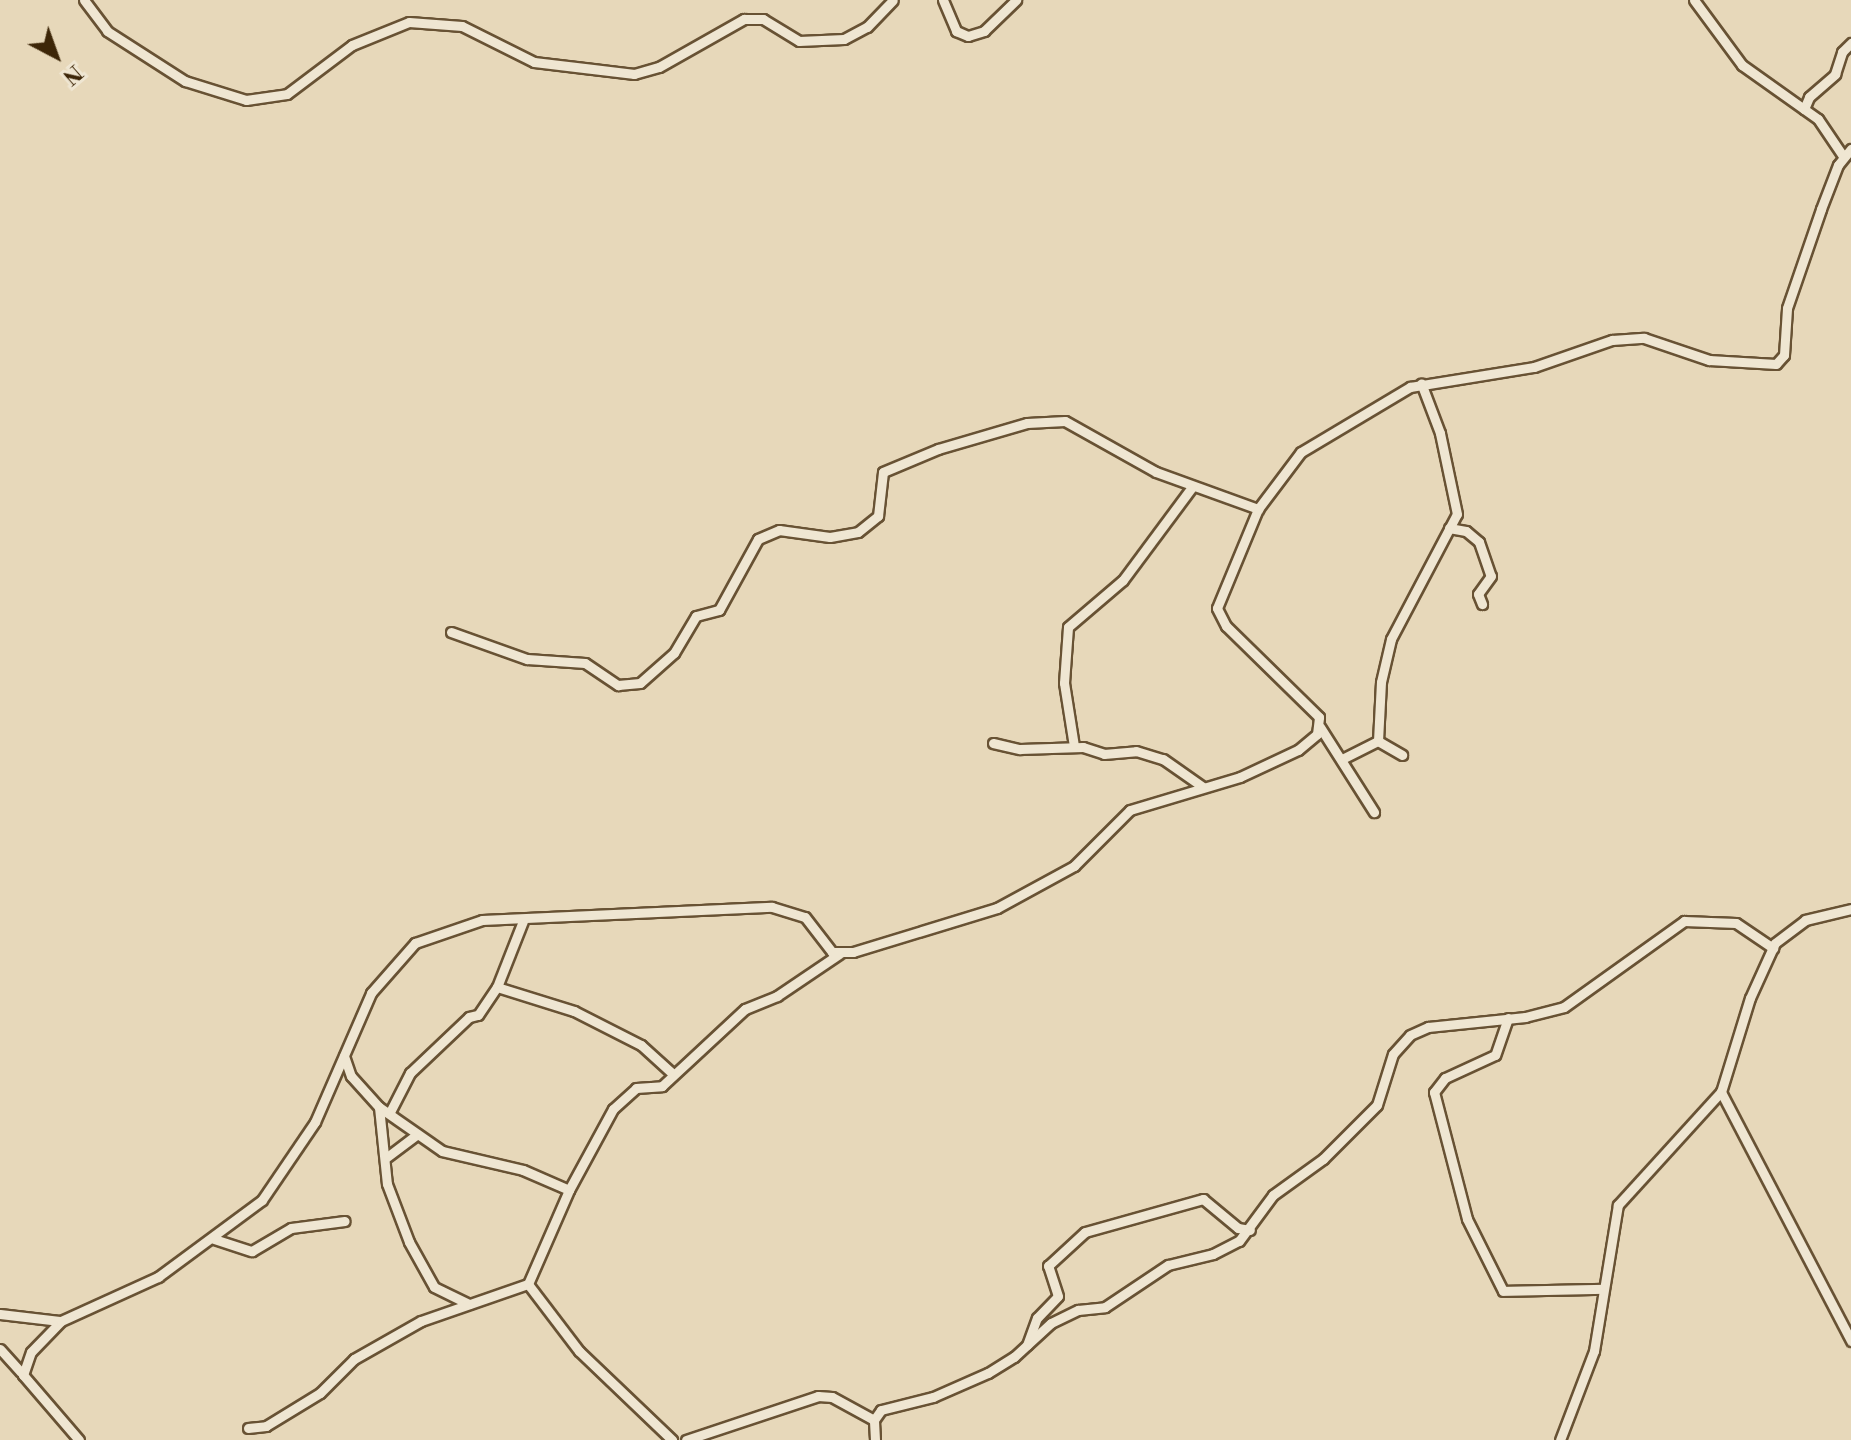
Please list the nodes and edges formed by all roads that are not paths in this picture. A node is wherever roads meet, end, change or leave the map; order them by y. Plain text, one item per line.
1 (84, 0) edge
2 (893, 0) edge
3 (943, 0) edge
4 (1016, 0) edge
5 (1694, 0) edge
6 (1851, 43) edge
7 (1804, 109) junction
8 (1847, 153) edge
9 (1421, 383) junction
10 (1192, 487) junction
11 (1258, 509) junction
12 (1449, 528) junction
13 (1482, 604) dead end
14 (451, 632) dead end
15 (1320, 727) junction
16 (1378, 741) junction
17 (993, 743) dead end
18 (1074, 746) junction
19 (1402, 755) dead end
20 (1342, 759) junction
21 (1203, 787) junction
22 (1374, 812) dead end
23 (1851, 909) edge
24 (523, 921) junction
25 (1773, 948) junction
26 (839, 954) junction
27 (497, 987) junction
28 (1508, 1018) junction
29 (344, 1056) junction
30 (673, 1074) junction
31 (1721, 1092) junction
32 (379, 1107) junction
33 (390, 1112) junction
34 (417, 1134) junction
35 (387, 1157) junction
36 (569, 1190) junction
37 (345, 1221) dead end
38 (1250, 1230) junction
39 (214, 1239) junction
40 (528, 1284) junction
41 (1601, 1289) junction
42 (469, 1304) junction
43 (0, 1314) edge
44 (61, 1321) junction
45 (1851, 1341) edge
46 (1027, 1345) junction
47 (0, 1349) edge
48 (21, 1372) junction
49 (874, 1420) junction
50 (248, 1428) dead end
51 (693, 1439) edge
52 (79, 1440) edge
53 (672, 1440) edge
54 (875, 1440) edge
55 (1560, 1440) edge

1 - 2 street
3 - 4 street
5 - 7 street
6 - 7 street
7 - 8 street
8 - 9 street
9 - 11 street
9 - 12 street
10 - 11 street
10 - 14 street
10 - 18 street
11 - 15 street
12 - 13 street
12 - 16 street
15 - 20 street
15 - 21 street
16 - 19 street
16 - 20 street
17 - 18 street
18 - 21 street
20 - 22 street
21 - 26 street
23 - 25 street
24 - 26 street
24 - 27 street
24 - 29 street
25 - 28 street
25 - 31 street
26 - 30 street
27 - 30 street
27 - 33 street
28 - 38 street
28 - 41 street
29 - 32 street
29 - 39 street
30 - 36 street
31 - 41 street
31 - 45 street
32 - 33 street
32 - 35 street
33 - 34 street
34 - 35 street
34 - 36 street
35 - 42 street
36 - 40 street
37 - 39 street
38 - 46 street
38 - 46 street
39 - 44 street
40 - 42 street
40 - 53 street
41 - 55 street
42 - 50 street
43 - 44 street
44 - 48 street
46 - 49 street
47 - 48 street
48 - 52 street
49 - 51 street
49 - 54 street

